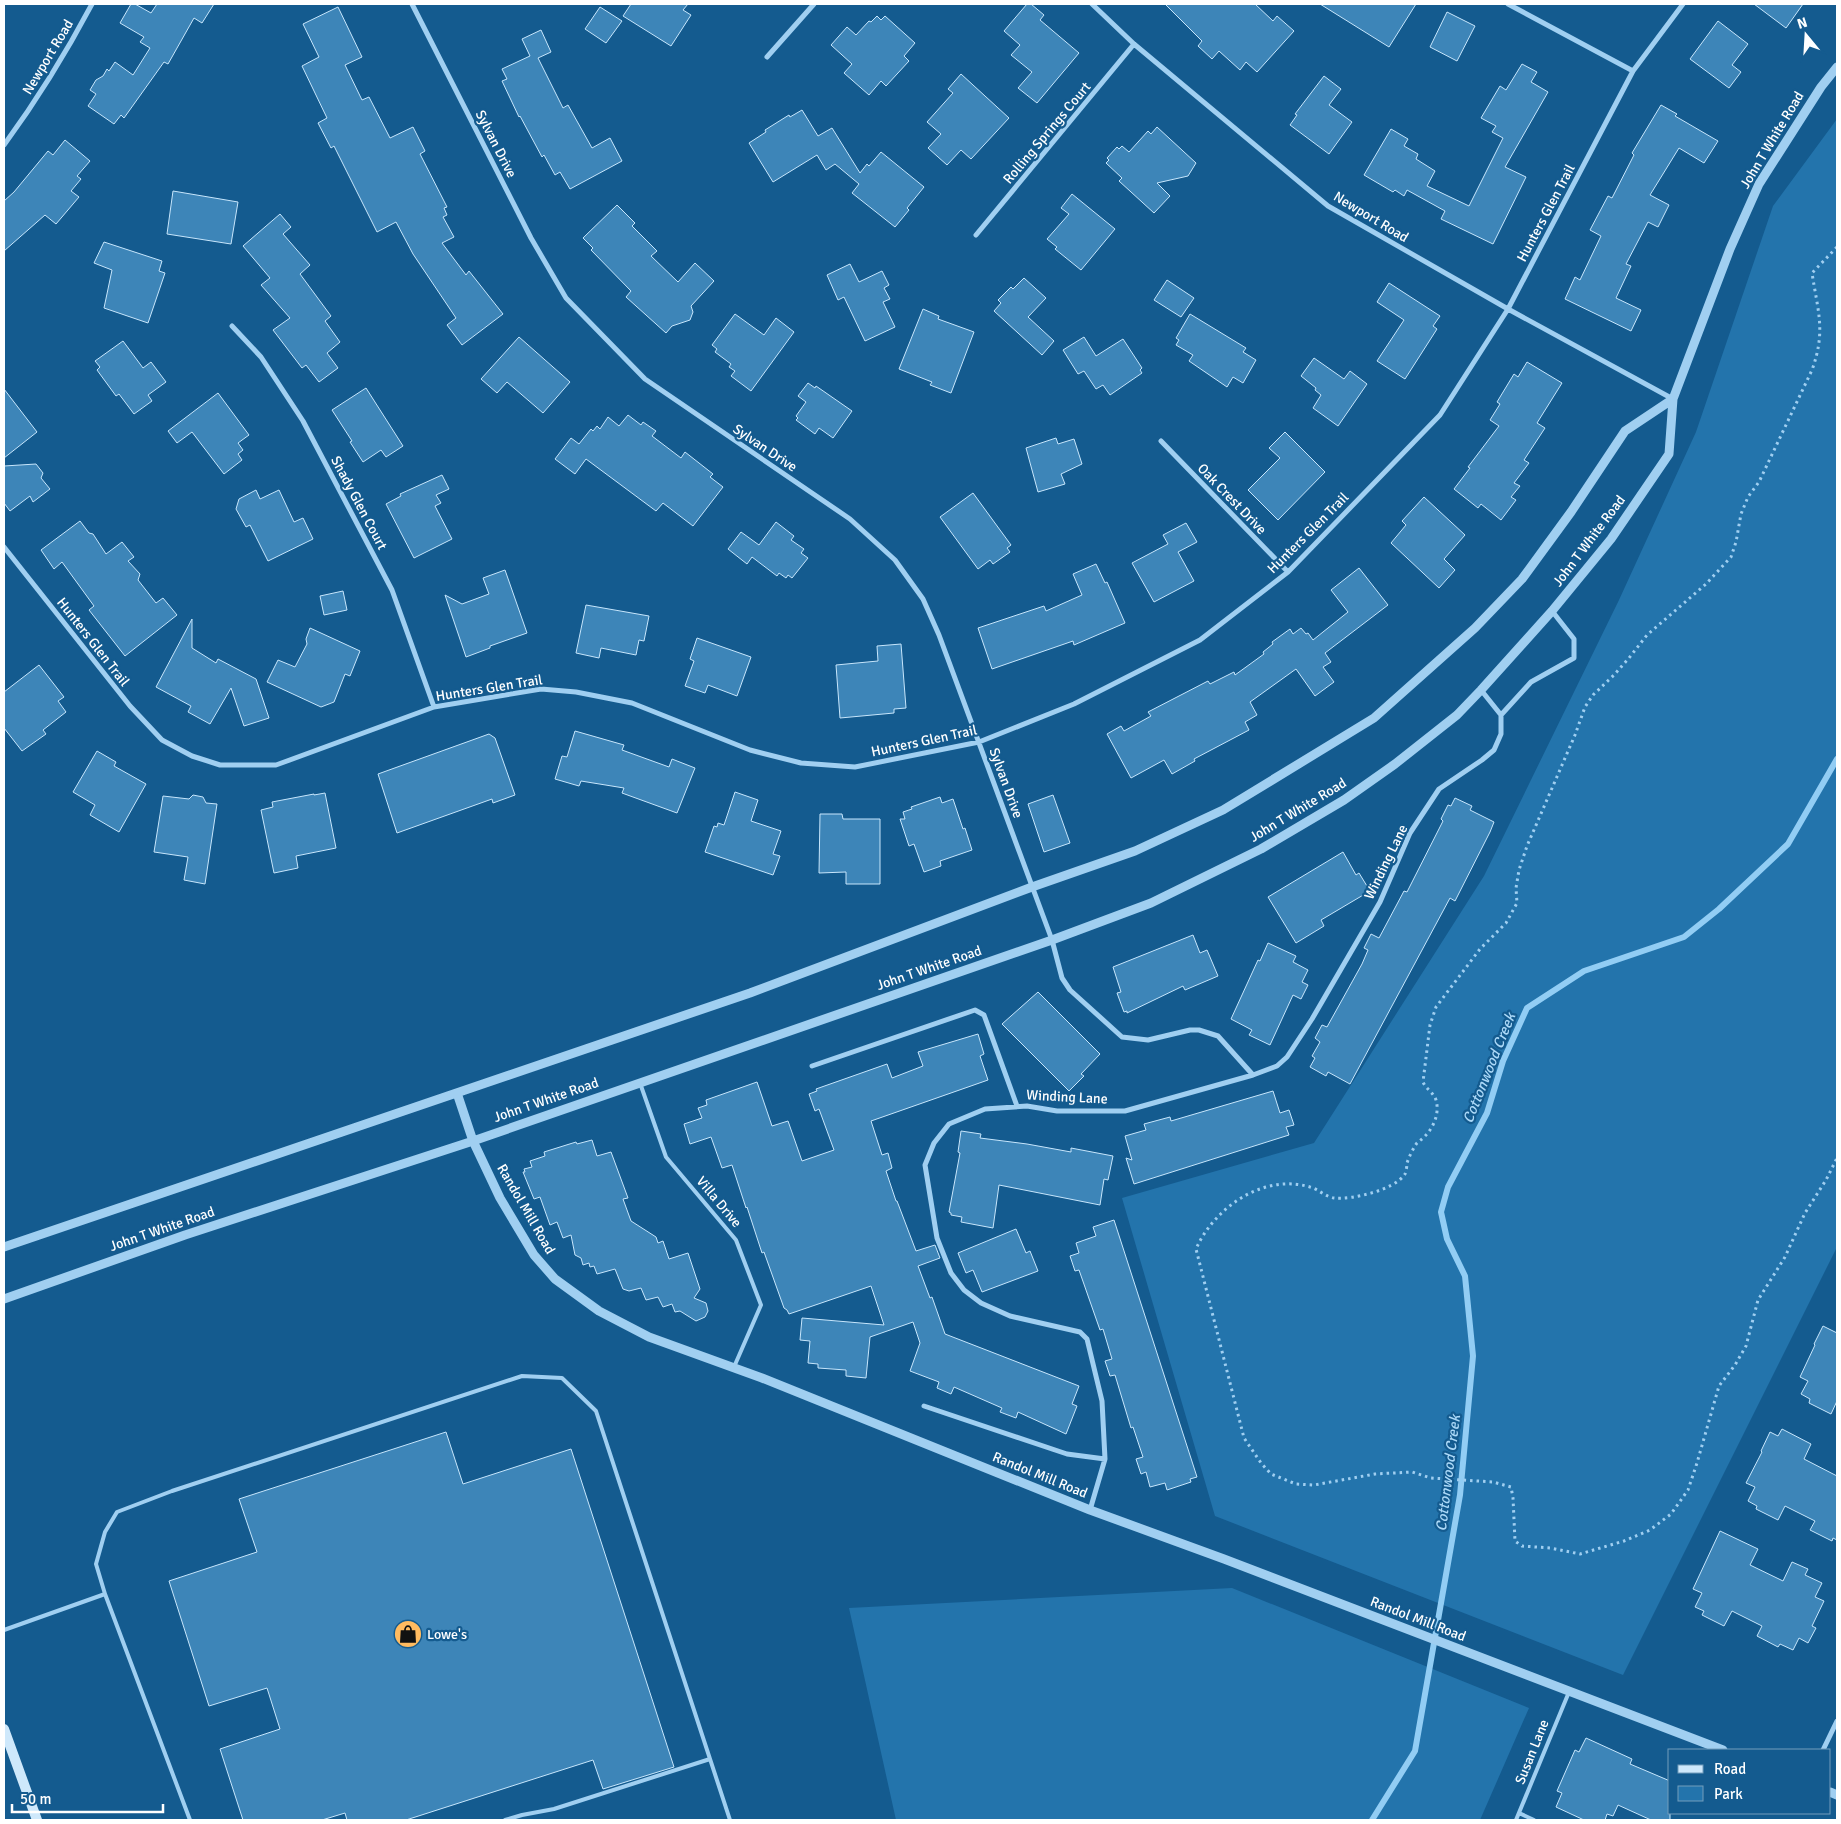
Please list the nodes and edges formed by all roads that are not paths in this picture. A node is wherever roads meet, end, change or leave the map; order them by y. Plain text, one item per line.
1 (92, 4) edge
2 (412, 4) edge
3 (814, 4) edge
4 (1092, 4) edge
5 (1508, 4) edge
6 (1683, 4) edge
7 (1134, 44) junction
8 (767, 57) dead end
9 (1837, 67) edge
10 (1633, 71) junction
11 (4, 145) edge
12 (976, 236) dead end
13 (1508, 309) junction
14 (232, 326) dead end
15 (1673, 399) junction
16 (1161, 441) dead end
17 (4, 547) edge
18 (1288, 572) junction
19 (1552, 611) junction
20 (1481, 690) junction
21 (434, 708) junction
22 (1501, 715) junction
23 (979, 742) junction
24 (1032, 887) junction
25 (1052, 940) junction
26 (812, 1066) dead end
27 (1253, 1075) junction
28 (640, 1082) junction
29 (456, 1093) junction
30 (1016, 1106) junction
31 (473, 1140) junction
32 (4, 1247) edge
33 (4, 1299) edge
34 (734, 1367) junction
35 (924, 1406) dead end
36 (1105, 1459) junction
37 (1090, 1510) junction
38 (105, 1594) junction
39 (4, 1630) edge
40 (1569, 1692) junction
41 (1837, 1721) edge
42 (4, 1729) edge
43 (1720, 1749) edge
44 (1823, 1749) edge
45 (710, 1759) junction
46 (1520, 1813) junction
47 (37, 1820) edge
48 (190, 1820) edge
49 (505, 1820) edge
50 (730, 1820) edge
51 (1516, 1820) edge
52 (1534, 1820) edge

1 - 11 street, Newport Road
2 - 23 street, Sylvan Drive
3 - 8 street
4 - 7 street, Newport Road
5 - 10 street
6 - 10 street, Hunters Glen Trail
7 - 12 street, Rolling Springs Court
7 - 13 street, Newport Road
9 - 15 street, John T White Road
10 - 13 street, Hunters Glen Trail
13 - 15 street, Newport Road
13 - 18 street, Hunters Glen Trail
14 - 21 street, Shady Glen Court
15 - 19 street, John T White Road
15 - 24 street
16 - 18 street, Oak Crest Drive
17 - 21 street, Hunters Glen Trail
18 - 23 street, Hunters Glen Trail
19 - 20 street, John T White Road
19 - 22 street
20 - 22 street
20 - 25 street, John T White Road
21 - 23 street, Hunters Glen Trail
22 - 27 street, Winding Lane
23 - 24 street, Sylvan Drive
24 - 25 street, Sylvan Drive
24 - 29 street
25 - 27 street, Sylvan Drive
25 - 28 street, John T White Road
26 - 30 street
27 - 30 street, Winding Lane
28 - 31 street, John T White Road
28 - 34 lane, Villa Drive
29 - 31 street, Randol Mill Road
29 - 32 street
30 - 36 street, Winding Lane
31 - 33 street, John T White Road
31 - 34 street, Randol Mill Road
34 - 37 street, Randol Mill Road
35 - 36 street
36 - 37 street, Winding Lane
37 - 40 street, Randol Mill Road
38 - 39 lane
38 - 45 lane
38 - 48 lane
40 - 43 street, Randol Mill Road
40 - 46 lane, Susan Lane
41 - 44 street
42 - 47 main road
45 - 49 lane
45 - 50 lane
46 - 51 lane, Susan Lane
46 - 52 lane

